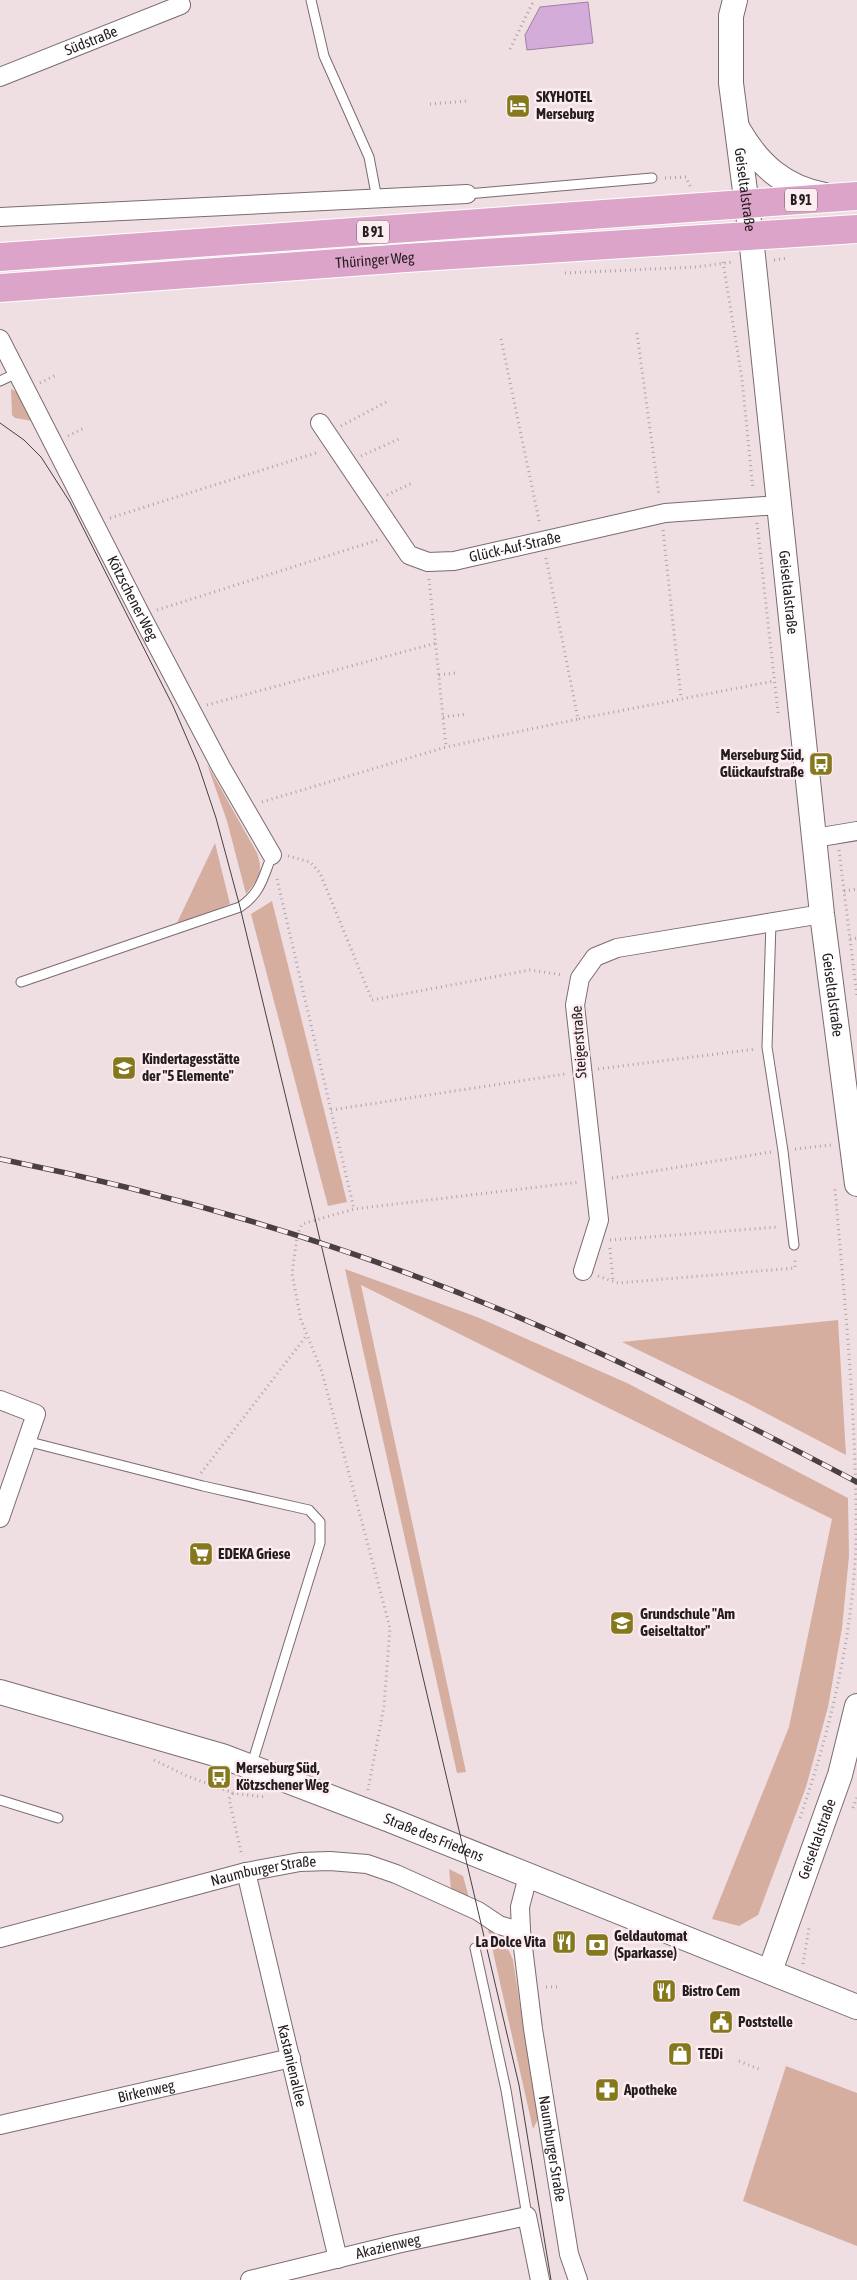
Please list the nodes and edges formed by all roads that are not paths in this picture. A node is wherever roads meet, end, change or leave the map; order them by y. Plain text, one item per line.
1 (311, 0) edge
2 (735, 0) edge
3 (181, 5) dead end
4 (0, 77) edge
5 (736, 124) junction
6 (652, 178) road end
7 (466, 194) joint
8 (847, 197) edge
9 (377, 199) junction
10 (746, 204) junction
11 (0, 217) edge
12 (857, 229) edge
13 (379, 232) junction
14 (751, 237) junction
15 (0, 257) edge
16 (0, 288) edge
17 (0, 339) edge
18 (17, 373) junction
19 (0, 381) edge
20 (328, 434) road end
21 (779, 505) junction
22 (857, 831) edge
23 (815, 838) junction
24 (272, 855) joint
25 (822, 914) junction
26 (771, 924) junction
27 (21, 982) dead end
28 (846, 1184) edge
29 (794, 1245) road end
30 (583, 1270) road end
31 (0, 1400) edge
32 (26, 1441) junction
33 (0, 1518) edge
34 (0, 1692) edge
35 (857, 1706) edge
36 (250, 1767) junction
37 (0, 1800) edge
38 (58, 1818) dead end
39 (246, 1872) junction
40 (528, 1876) junction
41 (521, 1928) junction
42 (0, 1938) edge
43 (475, 1948) dead end
44 (770, 1971) junction
45 (857, 2007) edge
46 (291, 2058) junction
47 (0, 2125) edge
48 (527, 2216) junction
49 (338, 2259) junction
50 (250, 2280) edge
51 (540, 2280) edge
52 (578, 2280) edge

1 - 9 lane
2 - 5 street, Geiseltalstraße
3 - 4 street, Südstraße
5 - 8 street
5 - 10 street, Geiseltalstraße
6 - 7 lane
7 - 9 street
8 - 10 main road, B 91
9 - 11 street
9 - 13 street
10 - 13 main road, Thüringer Weg / B 91
10 - 14 street, Geiseltalstraße
12 - 14 main road, B 91
13 - 15 main road, Thüringer Weg / B 91
14 - 16 main road, Thüringer Weg / B 91
14 - 21 street, Geiseltalstraße
17 - 18 street, Kötzschener Weg
18 - 19 lane
18 - 24 street, Kötzschener Weg
20 - 21 street, Glück-Auf-Straße
21 - 23 street, Geiseltalstraße
22 - 23 street
23 - 25 street, Geiseltalstraße
24 - 27 lane
25 - 26 street, Steigerstraße
25 - 28 street, Geiseltalstraße
26 - 29 lane
26 - 30 street, Steigerstraße
31 - 32 street
32 - 33 street
32 - 36 lane
34 - 36 street, Straße des Friedens
35 - 44 street, Geiseltalstraße
36 - 40 street, Straße des Friedens
37 - 38 lane
39 - 41 street, Naumburger Straße
39 - 42 street, Naumburger Straße
39 - 46 street, Kastanienallee
40 - 41 street, Naumburger Straße
40 - 44 street, Straße des Friedens
41 - 52 street, Naumburger Straße
43 - 48 lane
44 - 45 street, Straße des Friedens
46 - 47 street, Birkenweg
46 - 49 street, Kastanienallee
48 - 49 street, Akazienweg
48 - 51 street
49 - 50 street, Akazienweg

